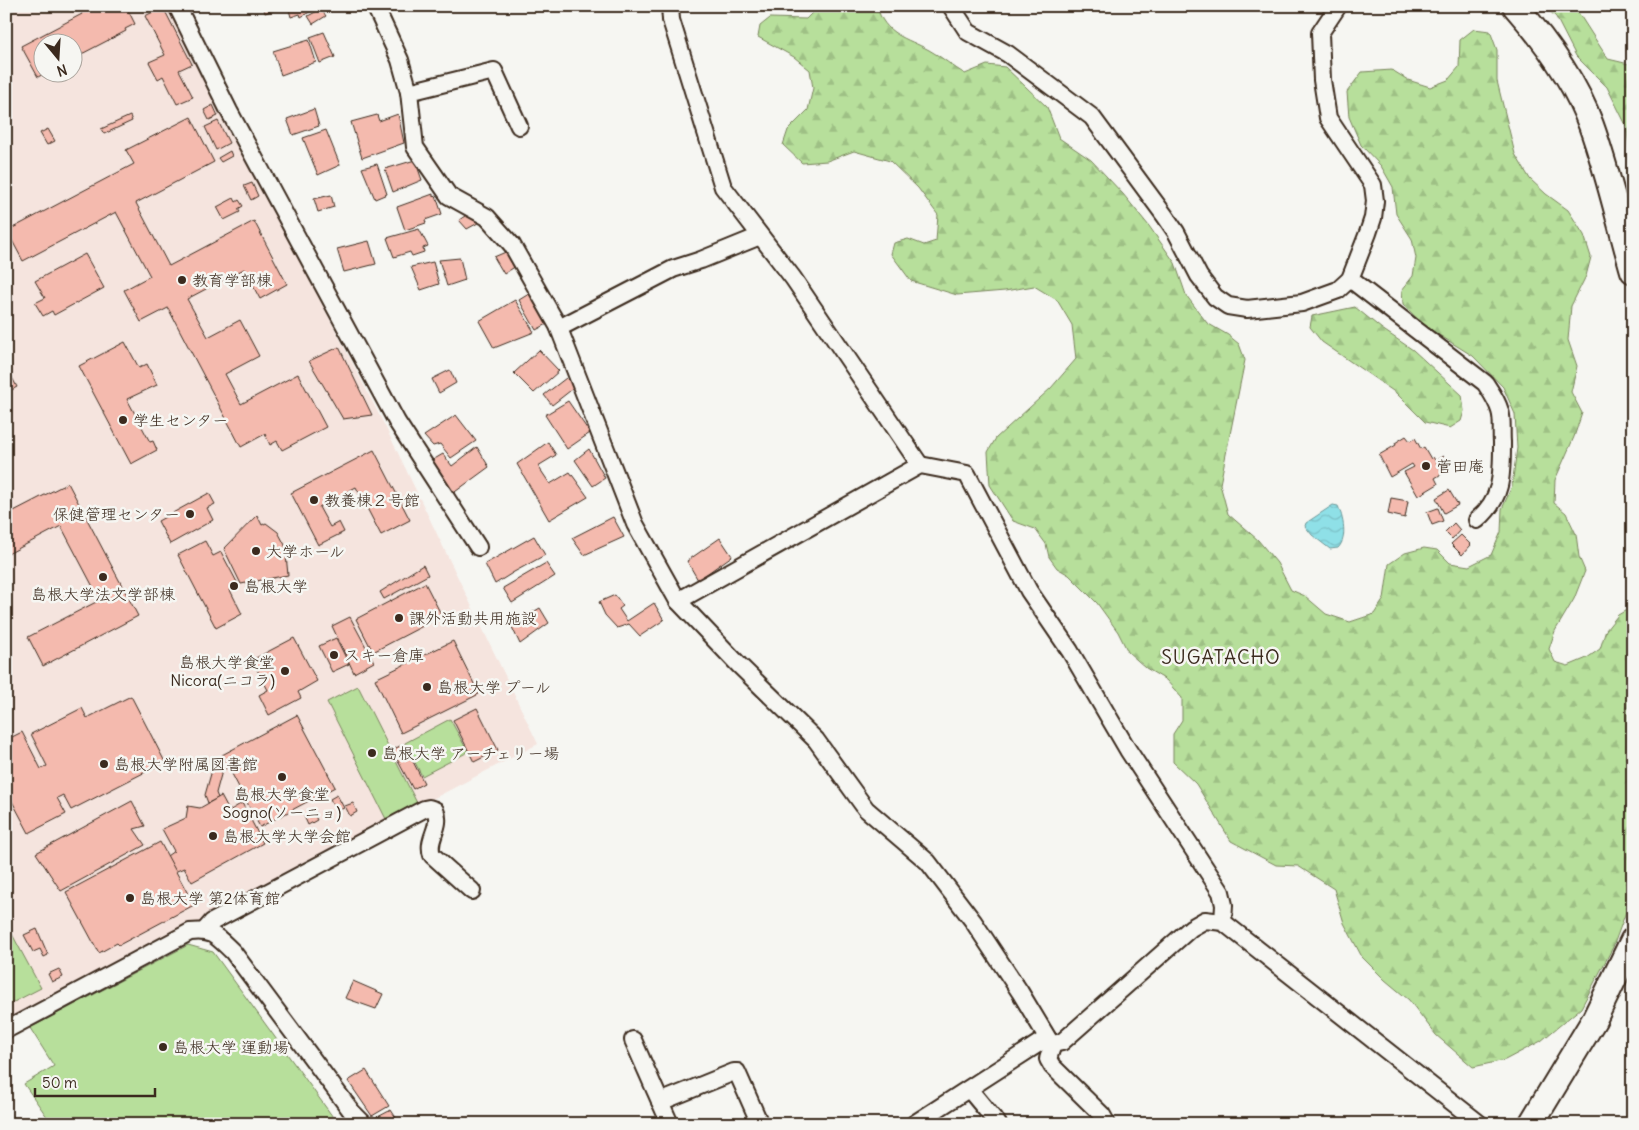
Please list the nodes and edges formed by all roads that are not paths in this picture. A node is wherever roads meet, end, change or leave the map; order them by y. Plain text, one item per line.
1 (177, 6) edge
2 (375, 6) edge
3 (670, 6) edge
4 (951, 6) edge
5 (1515, 6) edge
6 (1336, 7) edge
7 (409, 92) junction
8 (519, 126) dead end
9 (760, 236) junction
10 (1633, 271) edge
11 (1350, 279) junction
12 (559, 328) junction
13 (920, 465) junction
14 (1477, 520) dead end
15 (478, 547) dead end
16 (678, 601) junction
17 (472, 891) dead end
18 (1223, 922) junction
19 (205, 930) junction
20 (1633, 940) edge
21 (6, 1030) edge
22 (633, 1040) dead end
23 (1050, 1041) junction
24 (969, 1089) junction
25 (660, 1102) junction
26 (364, 1124) edge
27 (670, 1124) edge
28 (760, 1124) edge
29 (914, 1124) edge
30 (998, 1124) edge
31 (1107, 1124) edge
32 (1480, 1124) edge
33 (1531, 1124) edge

1 - 15 street
2 - 7 street
3 - 9 street
4 - 11 street
5 - 10 street
6 - 11 street
7 - 8 street
7 - 12 street
9 - 12 street
9 - 13 street
11 - 14 street
12 - 16 street
13 - 16 street
13 - 18 street
16 - 23 street
17 - 19 street
18 - 23 street
18 - 32 street
19 - 21 street
19 - 26 street
20 - 33 street
22 - 25 street
23 - 24 street
23 - 31 street
24 - 29 street
24 - 30 street
25 - 27 street
25 - 28 street

